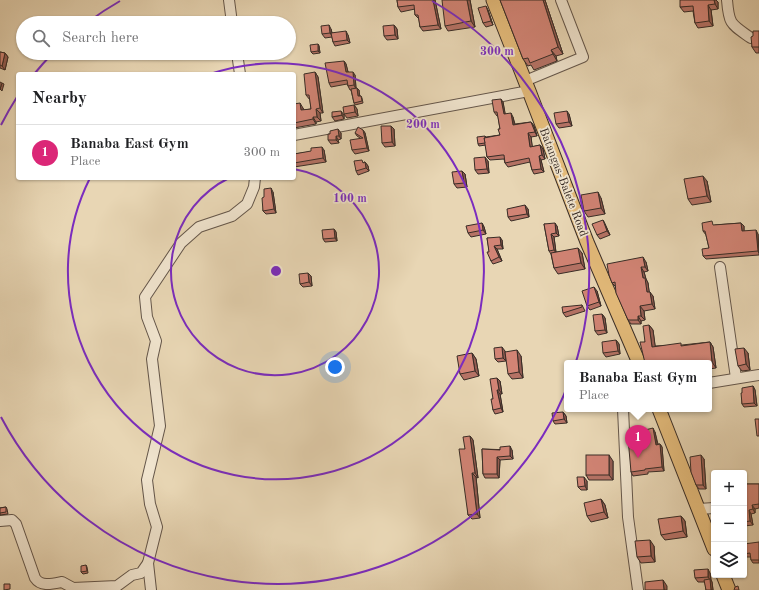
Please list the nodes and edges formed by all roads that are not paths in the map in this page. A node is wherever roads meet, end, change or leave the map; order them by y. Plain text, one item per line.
1 (229, 0) edge
2 (493, 0) edge
3 (560, 0) edge
4 (727, 0) edge
5 (231, 16) edge
6 (751, 38) edge
7 (238, 60) edge
8 (240, 72) edge
9 (527, 86) junction
10 (296, 135) edge
11 (255, 180) edge
12 (720, 267) dead end
13 (638, 360) edge
14 (759, 375) edge
15 (736, 378) junction
16 (712, 382) edge
17 (622, 412) edge
18 (660, 412) edge
19 (711, 508) edge
20 (699, 509) junction
21 (0, 521) edge
22 (711, 542) edge
23 (148, 563) junction
24 (724, 578) edge
25 (151, 590) edge
26 (638, 590) edge
27 (729, 590) edge

1 - 5 street
2 - 9 main road, Batangas-Balete Road
3 - 9 street
4 - 6 street
7 - 8 street
9 - 10 street
9 - 13 main road, Batangas-Balete Road
11 - 23 street
12 - 15 street
14 - 15 street
15 - 16 street
17 - 26 street
18 - 20 main road
19 - 20 street
20 - 22 main road
21 - 23 street
23 - 25 street
24 - 27 main road

